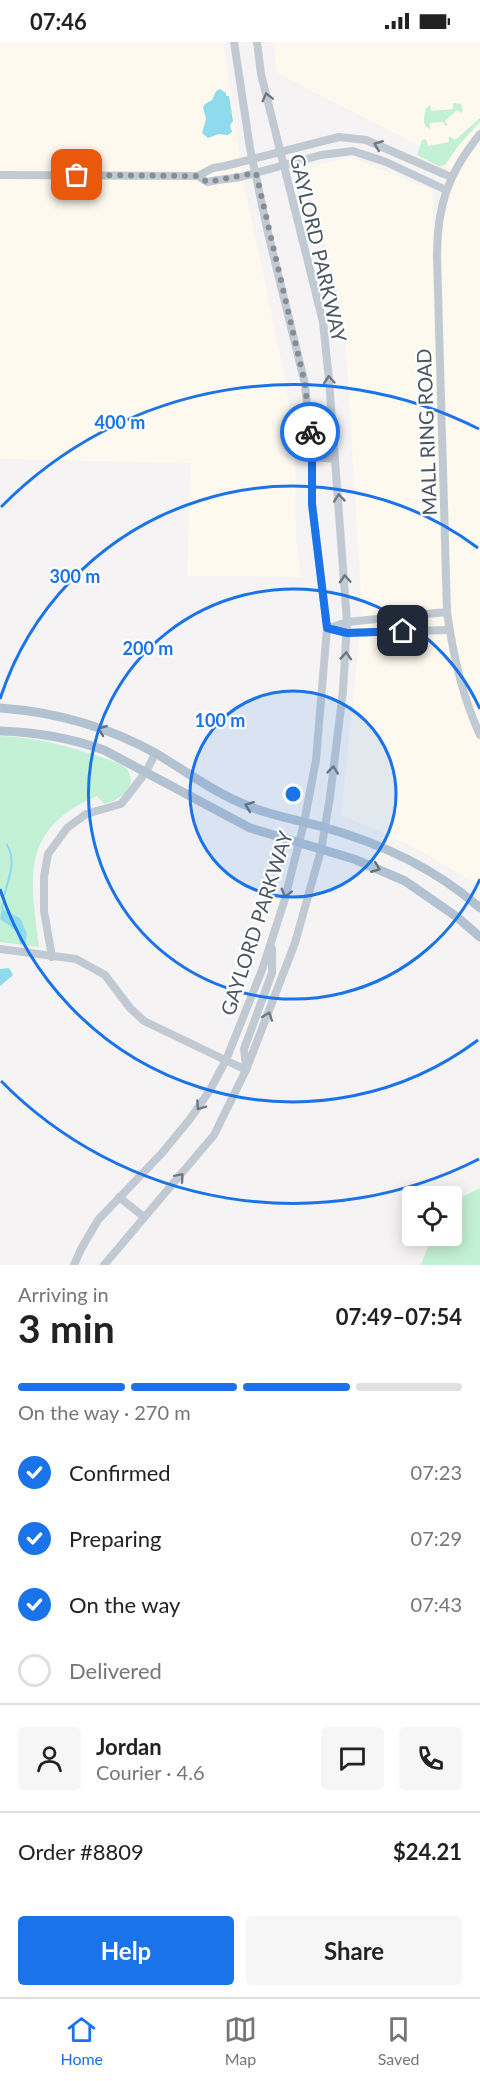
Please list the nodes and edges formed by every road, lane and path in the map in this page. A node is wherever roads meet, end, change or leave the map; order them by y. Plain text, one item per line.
1 (234, 42) edge
2 (257, 42) edge
3 (480, 134) edge
4 (280, 151) junction
5 (406, 156) junction
6 (253, 159) junction
7 (283, 165) junction
8 (400, 168) junction
9 (256, 173) junction
10 (0, 175) edge
11 (198, 176) junction
12 (451, 177) junction
13 (446, 190) junction
14 (312, 457) junction
15 (335, 459) junction
16 (447, 612) junction
17 (348, 622) junction
18 (327, 628) junction
19 (449, 630) junction
20 (347, 633) junction
21 (0, 708) edge
22 (0, 731) edge
23 (480, 735) edge
24 (155, 754) junction
25 (146, 772) junction
26 (304, 823) junction
27 (325, 828) junction
28 (299, 844) junction
29 (321, 850) junction
30 (480, 908) edge
31 (480, 937) edge
32 (271, 941) junction
33 (0, 949) edge
34 (52, 957) junction
35 (226, 1060) junction
36 (246, 1070) junction
37 (119, 1197) junction
38 (144, 1217) junction
39 (74, 1265) edge
40 (104, 1265) edge

1 - 6 street, GAYLORD PARKWAY
4 -> 2 street, GAYLORD PARKWAY
3 - 12 street, MALL RING ROAD
5 -> 4 street
4 - 6 street
4 - 7 street, GAYLORD PARKWAY
5 - 8 street
5 - 12 street
6 - 9 street, GAYLORD PARKWAY
6 - 11 street
7 - 8 street
7 - 9 street
15 -> 7 street, GAYLORD PARKWAY
8 - 13 street
9 - 11 street
9 - 14 street, GAYLORD PARKWAY
10 - 11 street
12 - 13 street, MALL RING ROAD
13 - 16 street, MALL RING ROAD
14 - 15 street
14 - 18 street, GAYLORD PARKWAY
17 -> 15 street, GAYLORD PARKWAY
16 - 17 street
16 - 19 street, MALL RING ROAD
17 - 18 street
17 - 20 street, GAYLORD PARKWAY
18 - 20 street
18 - 26 street, GAYLORD PARKWAY
19 - 20 street
19 - 23 street, MALL RING ROAD
27 -> 20 street, GAYLORD PARKWAY
24 -> 21 main road
22 - 25 main road
24 - 25 street
26 -> 24 main road
25 - 28 main road
25 - 34 street
26 - 27 main road
26 - 28 street, GAYLORD PARKWAY
27 - 29 street, GAYLORD PARKWAY
27 - 30 main road
28 - 29 main road
28 -> 32 street, GAYLORD PARKWAY
29 -> 31 main road
36 -> 29 street, GAYLORD PARKWAY
32 - 35 street, GAYLORD PARKWAY
32 - 36 street
33 - 34 street
34 - 35 street
35 - 36 street
35 -> 37 street, GAYLORD PARKWAY
38 -> 36 street, GAYLORD PARKWAY
37 - 38 street
37 - 39 street, GAYLORD PARKWAY
38 - 40 street, GAYLORD PARKWAY

